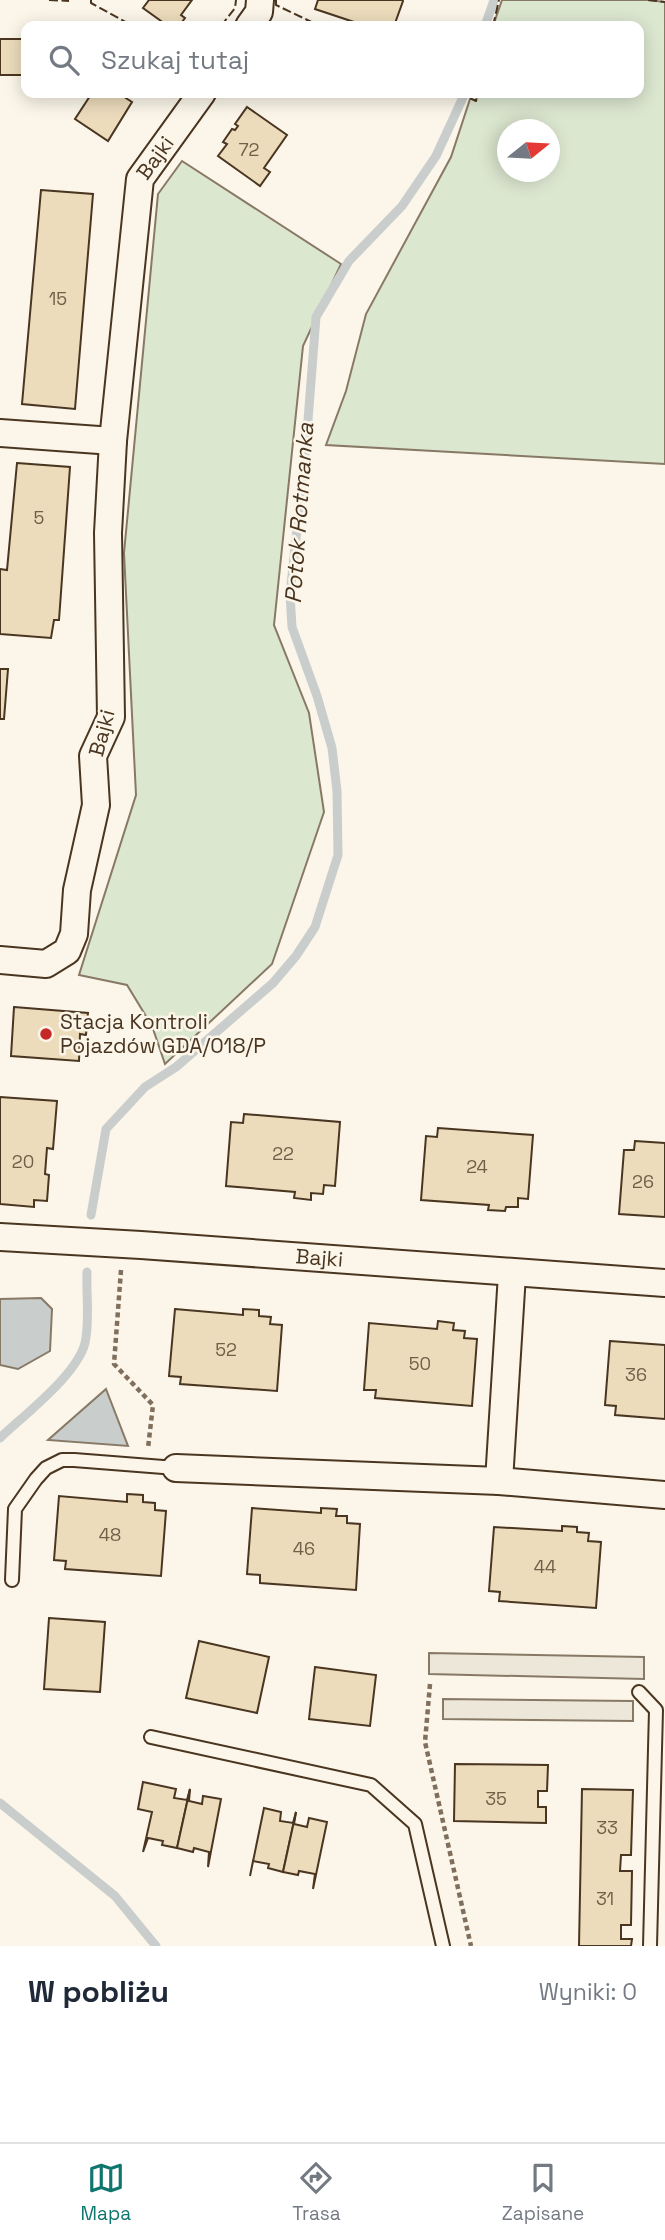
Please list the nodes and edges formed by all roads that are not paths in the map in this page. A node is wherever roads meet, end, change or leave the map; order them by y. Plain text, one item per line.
1 (260, 0) edge
2 (253, 21) edge
3 (197, 98) edge
4 (0, 433) edge
5 (113, 441) junction
6 (0, 960) edge
7 (0, 1237) edge
8 (512, 1273) junction
9 (665, 1283) edge
10 (176, 1468) joint
11 (499, 1481) junction
12 (665, 1495) edge
13 (12, 1580) dead end
14 (639, 1692) dead end
15 (151, 1737) dead end
16 (443, 1946) edge
17 (650, 1946) edge

1 - 2 street
3 - 5 street, Bajki
4 - 5 street
5 - 6 street, Bajki
7 - 8 street, Bajki
8 - 9 street, Bajki
8 - 11 street
10 - 11 street
10 - 13 lane
11 - 12 street
14 - 17 lane
15 - 16 lane

